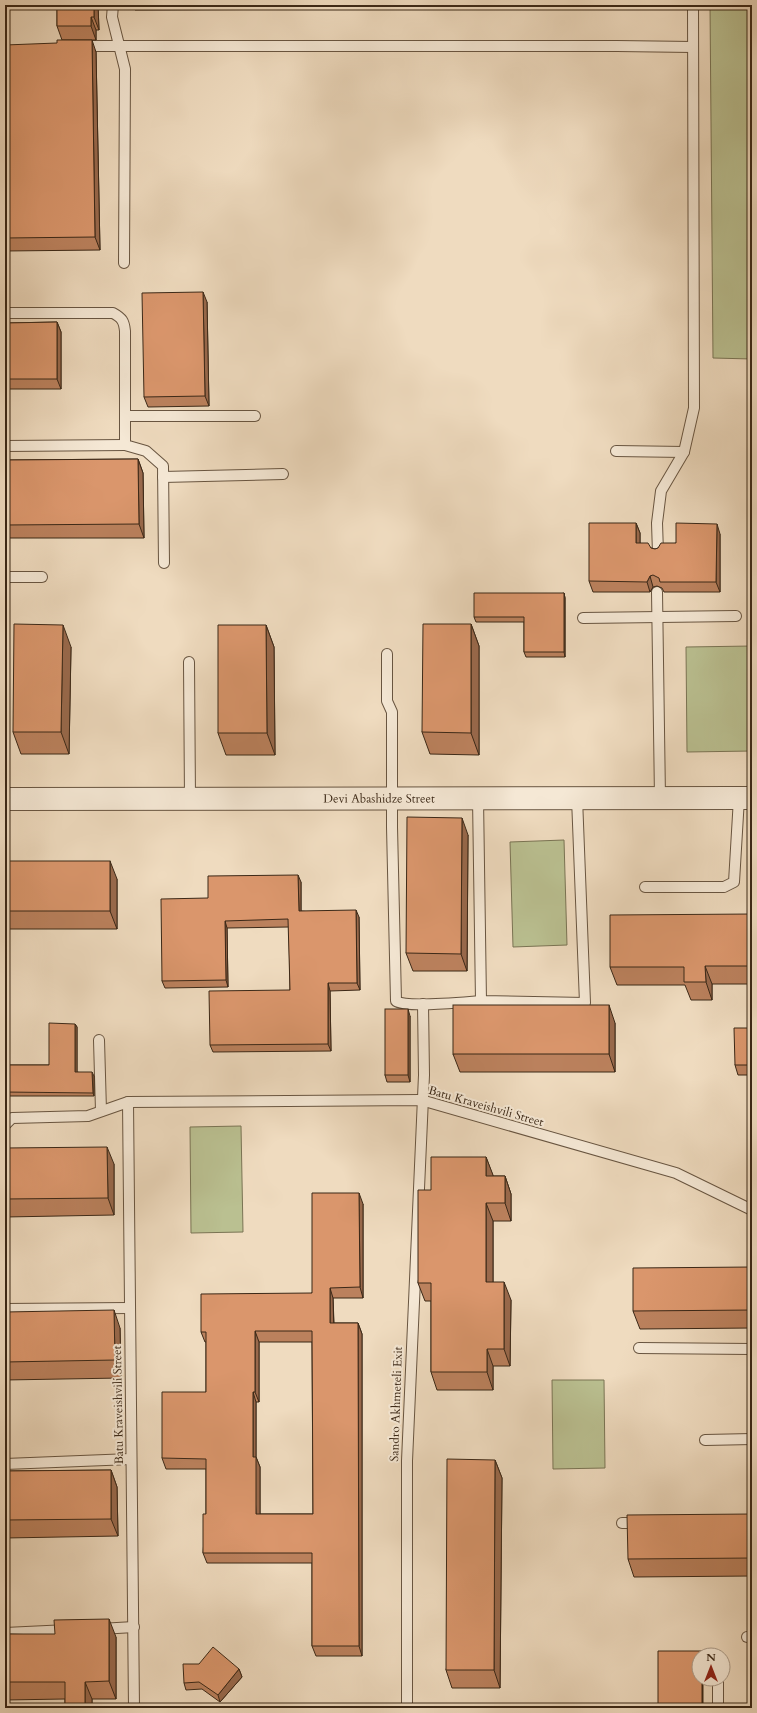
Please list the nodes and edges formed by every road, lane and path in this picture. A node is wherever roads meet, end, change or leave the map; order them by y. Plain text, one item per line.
1 (113, 5) edge
2 (693, 5) edge
3 (74, 46) edge
4 (120, 46) junction
5 (693, 47) junction
6 (124, 263) dead end
7 (5, 313) edge
8 (125, 416) junction
9 (255, 416) dead end
10 (125, 445) junction
11 (5, 446) edge
12 (616, 451) dead end
13 (684, 452) junction
14 (283, 474) dead end
15 (163, 477) junction
16 (658, 554) edge
17 (164, 563) dead end
18 (5, 577) edge
19 (42, 577) dead end
20 (657, 592) edge
21 (736, 616) dead end
22 (658, 617) junction
23 (583, 618) dead end
24 (386, 654) dead end
25 (189, 662) dead end
26 (392, 798) junction
27 (478, 798) junction
28 (577, 798) junction
29 (660, 798) junction
30 (746, 798) edge
31 (5, 799) edge
32 (190, 799) junction
33 (645, 887) dead end
34 (481, 1001) junction
35 (423, 1004) junction
36 (99, 1040) dead end
37 (422, 1100) junction
38 (128, 1102) junction
39 (101, 1111) junction
40 (5, 1125) edge
41 (752, 1210) edge
42 (130, 1308) junction
43 (5, 1309) edge
44 (639, 1348) dead end
45 (752, 1348) edge
46 (752, 1439) edge
47 (705, 1440) dead end
48 (131, 1459) junction
49 (5, 1464) edge
50 (622, 1523) dead end
51 (653, 1523) edge
52 (134, 1627) junction
53 (5, 1633) edge
54 (718, 1687) edge
55 (134, 1708) edge
56 (407, 1708) edge
57 (718, 1708) edge

1 - 4 lane
2 - 5 lane
3 - 4 lane
4 - 5 lane
4 - 6 lane
5 - 13 lane
7 - 8 lane
8 - 9 lane
8 - 10 lane
10 - 11 lane
10 - 15 lane
12 - 13 lane
13 - 16 lane
14 - 15 lane
15 - 17 lane
18 - 19 lane
20 - 22 lane
21 - 22 lane
22 - 23 lane
22 - 29 lane
24 - 26 lane
25 - 32 lane
26 - 27 street, Devi Abashidze Street
26 - 32 street, Devi Abashidze Street
26 - 35 lane
27 - 28 street, Devi Abashidze Street
27 - 34 lane
28 - 29 street, Devi Abashidze Street
28 - 34 lane
29 - 30 street, Devi Abashidze Street
30 - 33 lane
31 - 32 street, Devi Abashidze Street
34 - 35 lane
35 - 37 lane, Sandro Akhmeteli Exit
36 - 39 lane
37 - 38 lane, Batu Kraveishvili Street
37 - 41 lane, Batu Kraveishvili Street
37 - 56 lane, Sandro Akhmeteli Exit
38 - 39 lane, Batu Kraveishvili Street
38 - 42 lane, Batu Kraveishvili Street
39 - 40 lane, Batu Kraveishvili Street
42 - 43 lane
42 - 48 lane, Batu Kraveishvili Street
44 - 45 lane
46 - 47 lane
48 - 49 lane
48 - 52 lane, Batu Kraveishvili Street
50 - 51 lane
52 - 53 lane
52 - 55 lane, Batu Kraveishvili Street
54 - 57 lane

